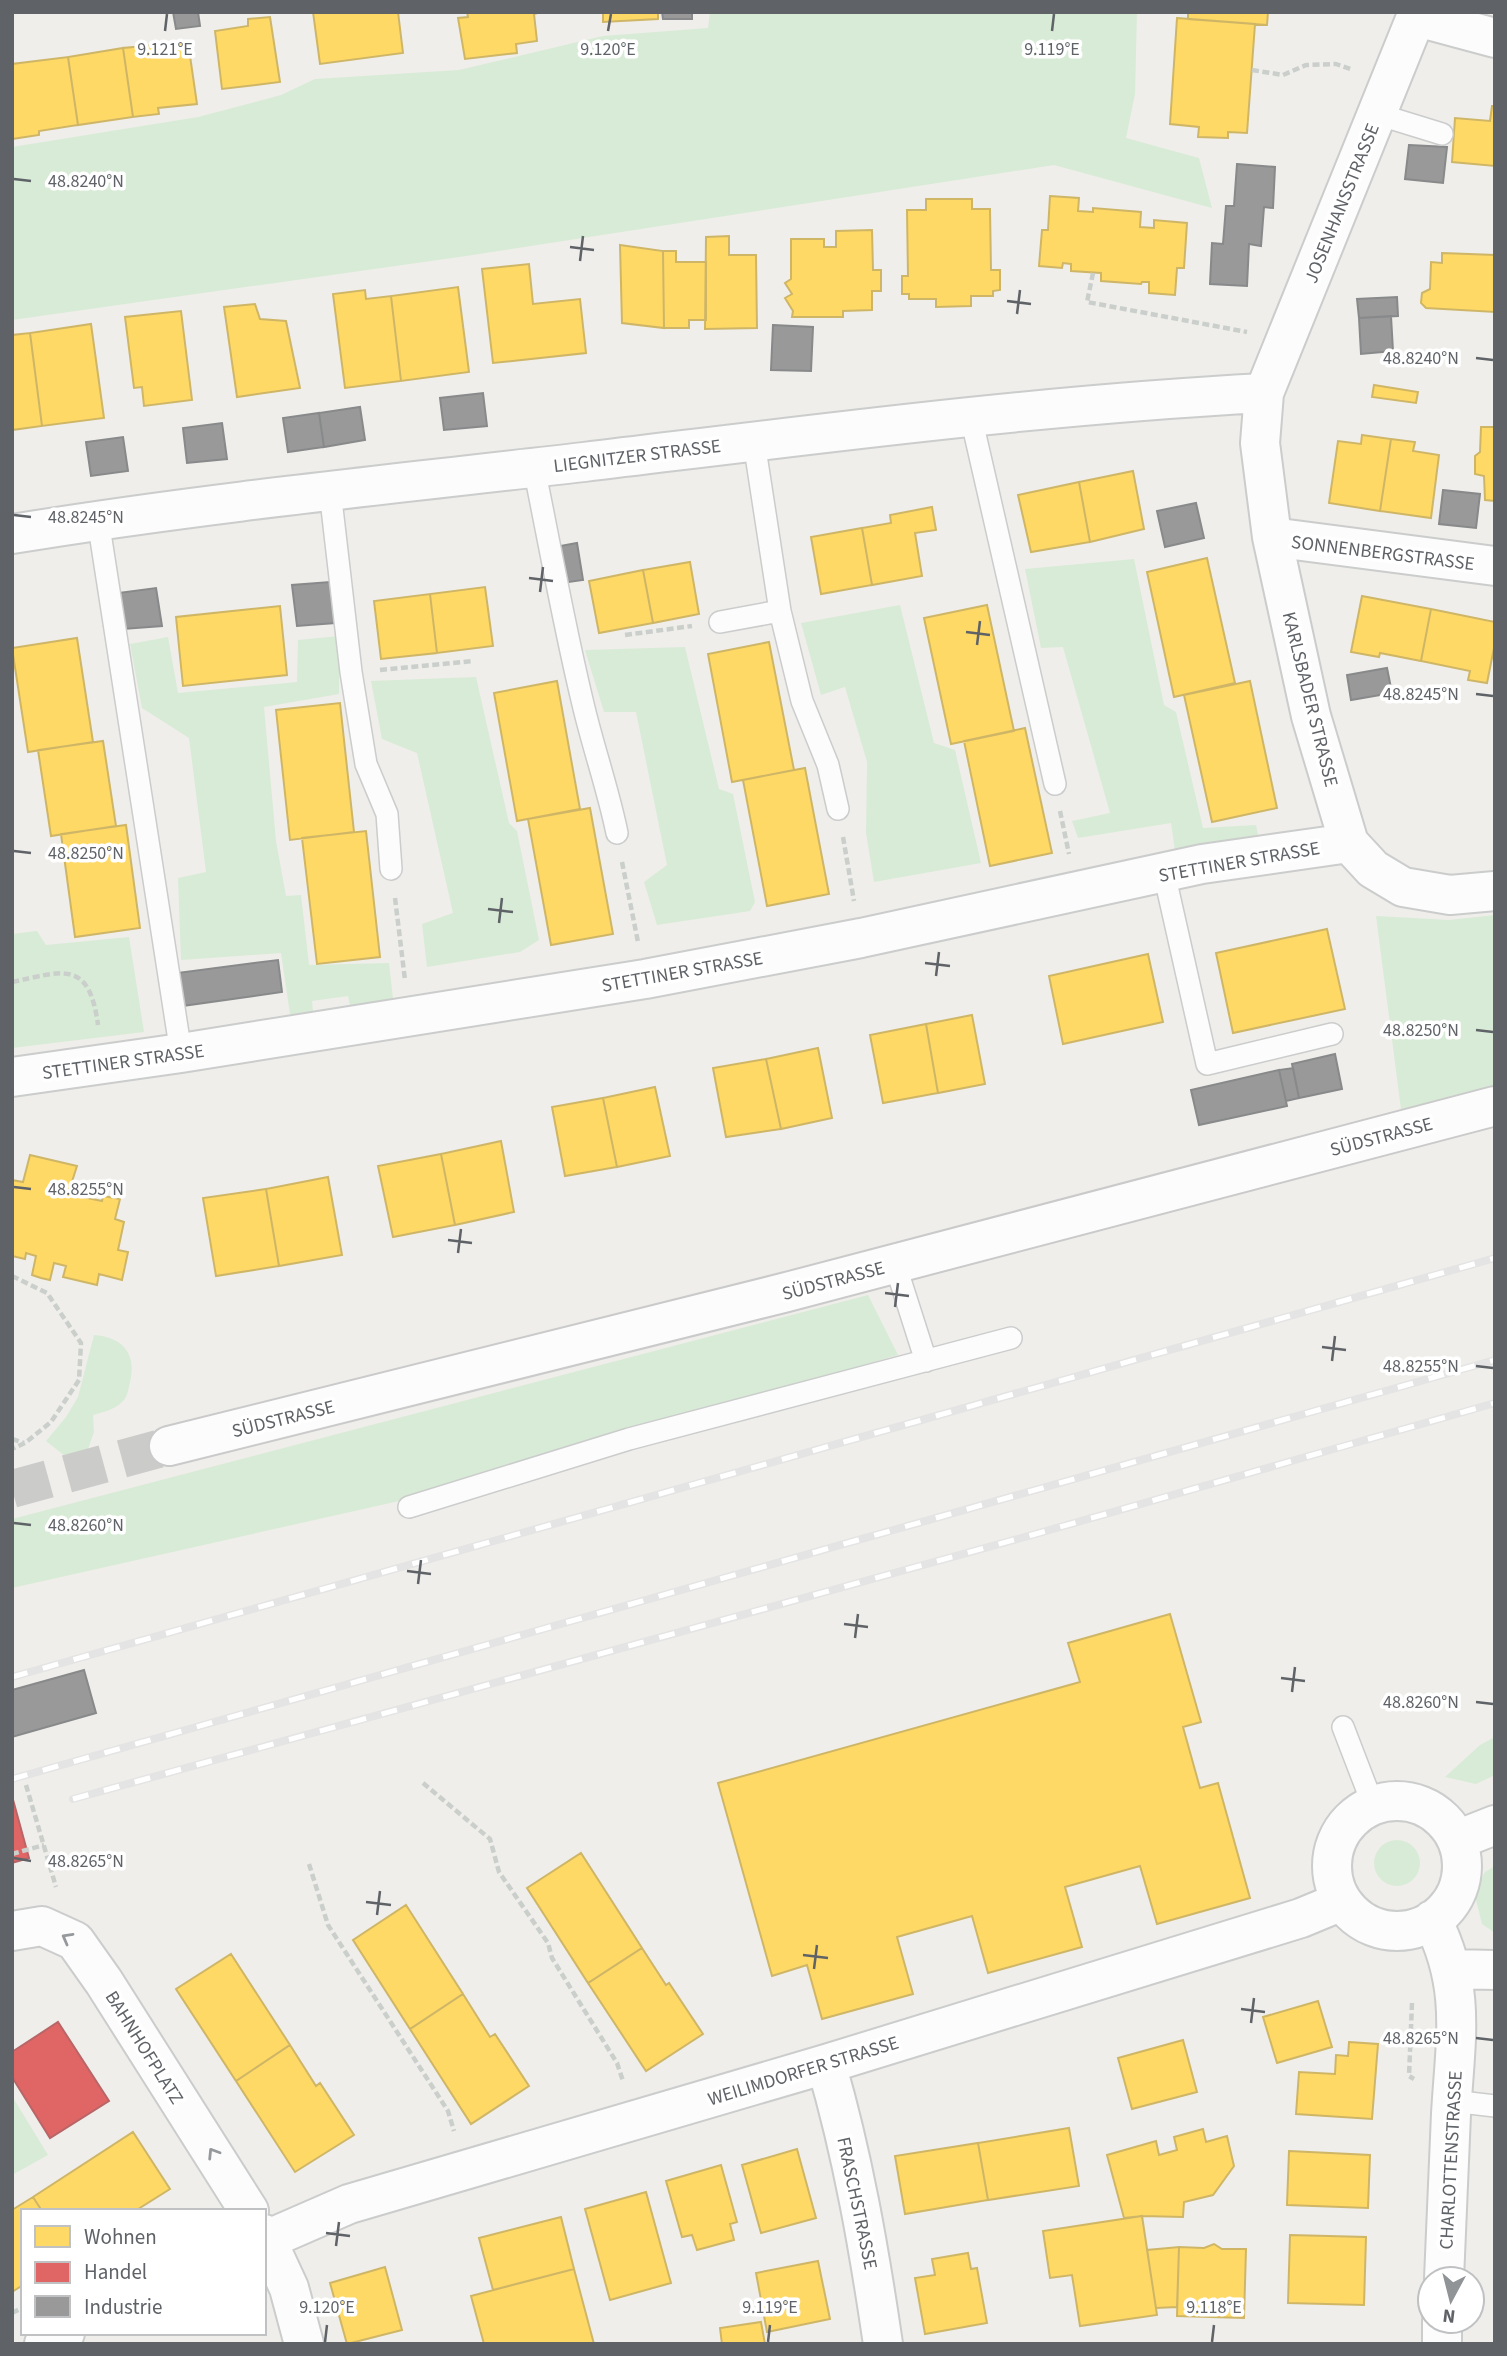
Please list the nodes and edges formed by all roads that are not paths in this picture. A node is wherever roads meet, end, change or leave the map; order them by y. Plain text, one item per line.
1 (1418, 15) edge
2 (1495, 38) edge
3 (1383, 99) junction
4 (1442, 134) dead end
5 (1264, 393) junction
6 (971, 417) junction
7 (754, 442) junction
8 (534, 468) junction
9 (330, 491) junction
10 (98, 520) junction
11 (12, 534) edge
12 (1272, 537) junction
13 (1495, 566) edge
14 (780, 611) junction
15 (720, 622) road end
16 (1055, 784) road end
17 (838, 809) road end
18 (617, 833) road end
19 (1349, 842) junction
20 (391, 869) road end
21 (1164, 873) junction
22 (1495, 891) edge
23 (1332, 1034) dead end
24 (181, 1053) junction
25 (12, 1077) edge
26 (1495, 1106) edge
27 (895, 1264) junction
28 (1011, 1338) dead end
29 (926, 1361) junction
30 (169, 1446) tunnel mouth
31 (409, 1507) dead end
32 (1343, 1727) dead end
33 (1373, 1805) junction
34 (1495, 1825) edge
35 (1457, 1840) junction
36 (1342, 1901) junction
37 (1432, 1920) junction
38 (12, 1931) edge
39 (1452, 1969) junction
40 (1495, 1970) edge
41 (826, 2064) junction
42 (1452, 2101) junction
43 (1495, 2106) edge
44 (247, 2209) edge
45 (266, 2229) edge
46 (266, 2241) edge
47 (1445, 2265) edge
48 (61, 2335) edge
49 (44, 2344) edge
50 (304, 2344) edge
51 (883, 2344) edge

1 - 2 street
1 - 3 street, JOSENHANSSTRASSE
3 - 4 lane
3 - 5 street, JOSENHANSSTRASSE
5 - 6 street, LIEGNITZER STRASSE
5 - 12 street, KARLSBADER STRASSE
6 - 7 street, LIEGNITZER STRASSE
6 - 16 lane
7 - 8 street, LIEGNITZER STRASSE
7 - 14 lane
8 - 9 street, LIEGNITZER STRASSE
8 - 18 lane
9 - 10 street, LIEGNITZER STRASSE
9 - 20 lane
10 - 11 street, LIEGNITZER STRASSE
10 - 24 lane
12 - 13 street, SONNENBERGSTRASSE
12 - 19 street, KARLSBADER STRASSE
14 - 15 lane
14 - 17 lane
19 - 21 street, STETTINER STRASSE
19 - 22 street, KARLSBADER STRASSE
21 - 23 lane
21 - 24 street, STETTINER STRASSE
24 - 25 street, STETTINER STRASSE
26 - 27 street, SÜDSTRASSE
27 - 29 lane
27 - 30 street, SÜDSTRASSE
28 - 29 lane
29 - 31 lane
32 - 33 lane
33 - 35 street
33 - 36 street
34 - 35 street
35 - 37 street
36 - 37 street
36 - 41 street, WEILIMDORFER STRASSE
37 - 39 street, CHARLOTTENSTRASSE
44 -> 38 street, BAHNHOFPLATZ
39 - 40 street
39 - 42 street, CHARLOTTENSTRASSE
41 - 45 street, WEILIMDORFER STRASSE
41 - 51 street, FRASCHSTRASSE
42 - 43 lane
42 - 47 street, CHARLOTTENSTRASSE
46 - 50 street, BAHNHOFPLATZ
48 - 49 street

